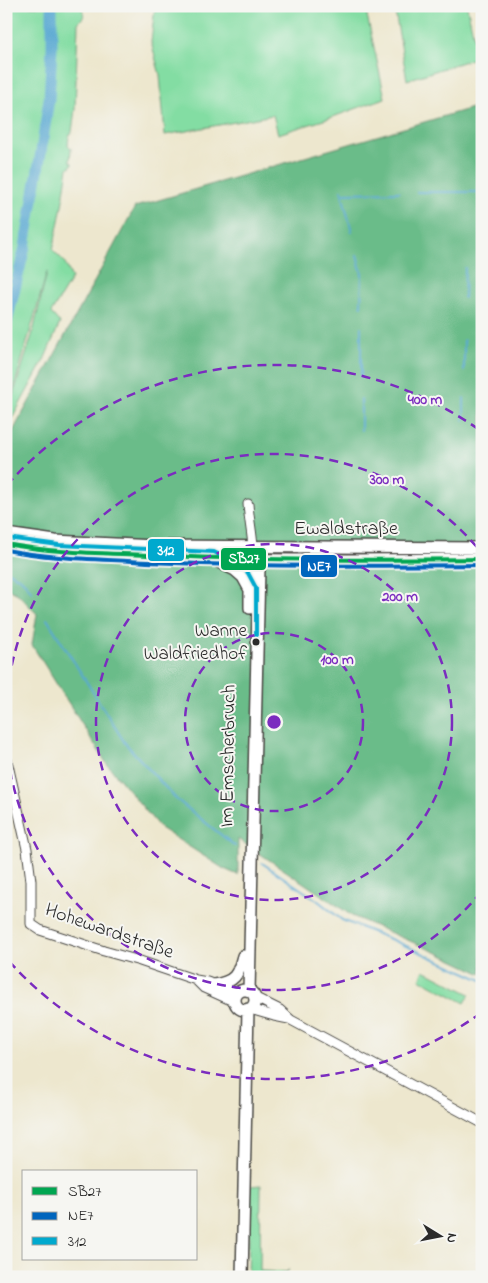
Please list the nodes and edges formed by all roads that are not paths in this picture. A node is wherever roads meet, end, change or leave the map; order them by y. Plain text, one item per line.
1 (248, 504) dead end
2 (6, 534) edge
3 (6, 544) edge
4 (253, 547) junction
5 (482, 548) edge
6 (212, 558) junction
7 (255, 559) junction
8 (482, 559) edge
9 (250, 590) junction
10 (6, 756) edge
11 (243, 956) junction
12 (196, 980) junction
13 (214, 984) junction
14 (245, 1000) junction
15 (482, 1123) edge
16 (241, 1183) junction
17 (235, 1277) edge
18 (242, 1277) edge

1 - 4 street
2 - 4 main road, Ewaldstraße
3 - 6 main road, Ewaldstraße
4 - 5 main road, Ewaldstraße
4 - 7 main road, Im Emscherbruch
6 - 7 main road, Ewaldstraße
6 - 9 main road
7 - 8 main road, Ewaldstraße
7 - 9 main road, Im Emscherbruch
7 - 14 main road, Im Emscherbruch
9 - 11 main road, Im Emscherbruch
10 - 12 street, Hohewardstraße
11 - 13 main road
11 - 14 main road, Im Emscherbruch
12 - 13 street, Hohewardstraße
12 - 14 street, Hohewardstraße
13 - 14 street, Hohewardstraße
14 - 15 street, Hohewardstraße
14 - 16 main road, Im Emscherbruch
16 - 17 main road, Im Emscherbruch
16 - 18 main road, Im Emscherbruch

